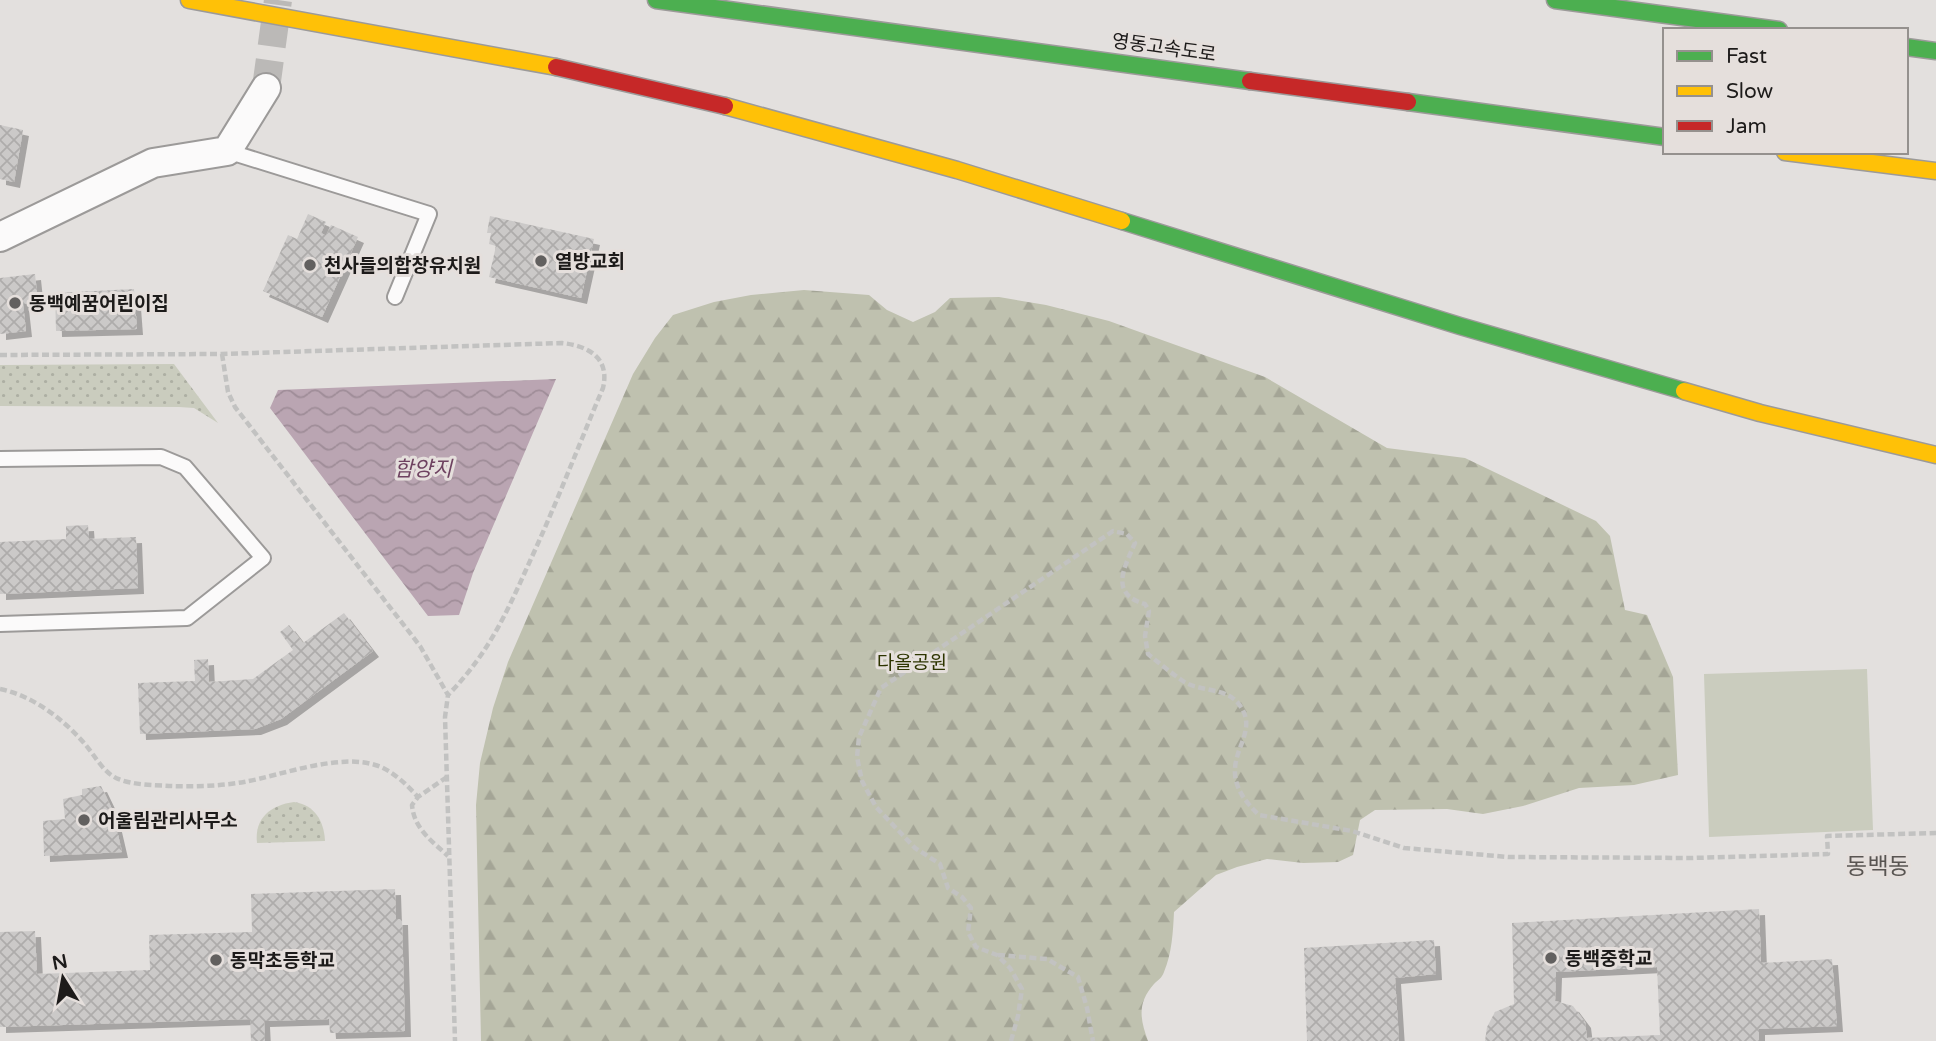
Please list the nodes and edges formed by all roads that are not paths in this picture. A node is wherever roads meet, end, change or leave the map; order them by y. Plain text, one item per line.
1 (188, 0) edge
2 (656, 0) edge
3 (1555, 0) edge
4 (1764, 28) edge
5 (1908, 47) edge
6 (1936, 51) edge
7 (266, 88) tunnel mouth
8 (1663, 137) edge
9 (227, 151) junction
10 (1800, 154) edge
11 (1936, 172) edge
12 (0, 237) edge
13 (395, 297) dead end
14 (1936, 455) edge
15 (0, 459) edge
16 (0, 624) edge

1 - 14 highway
2 - 8 highway, 영동고속도로
3 - 4 highway
5 - 6 highway
7 - 9 street
9 - 12 street
9 - 13 lane
10 - 11 highway
15 - 16 lane

